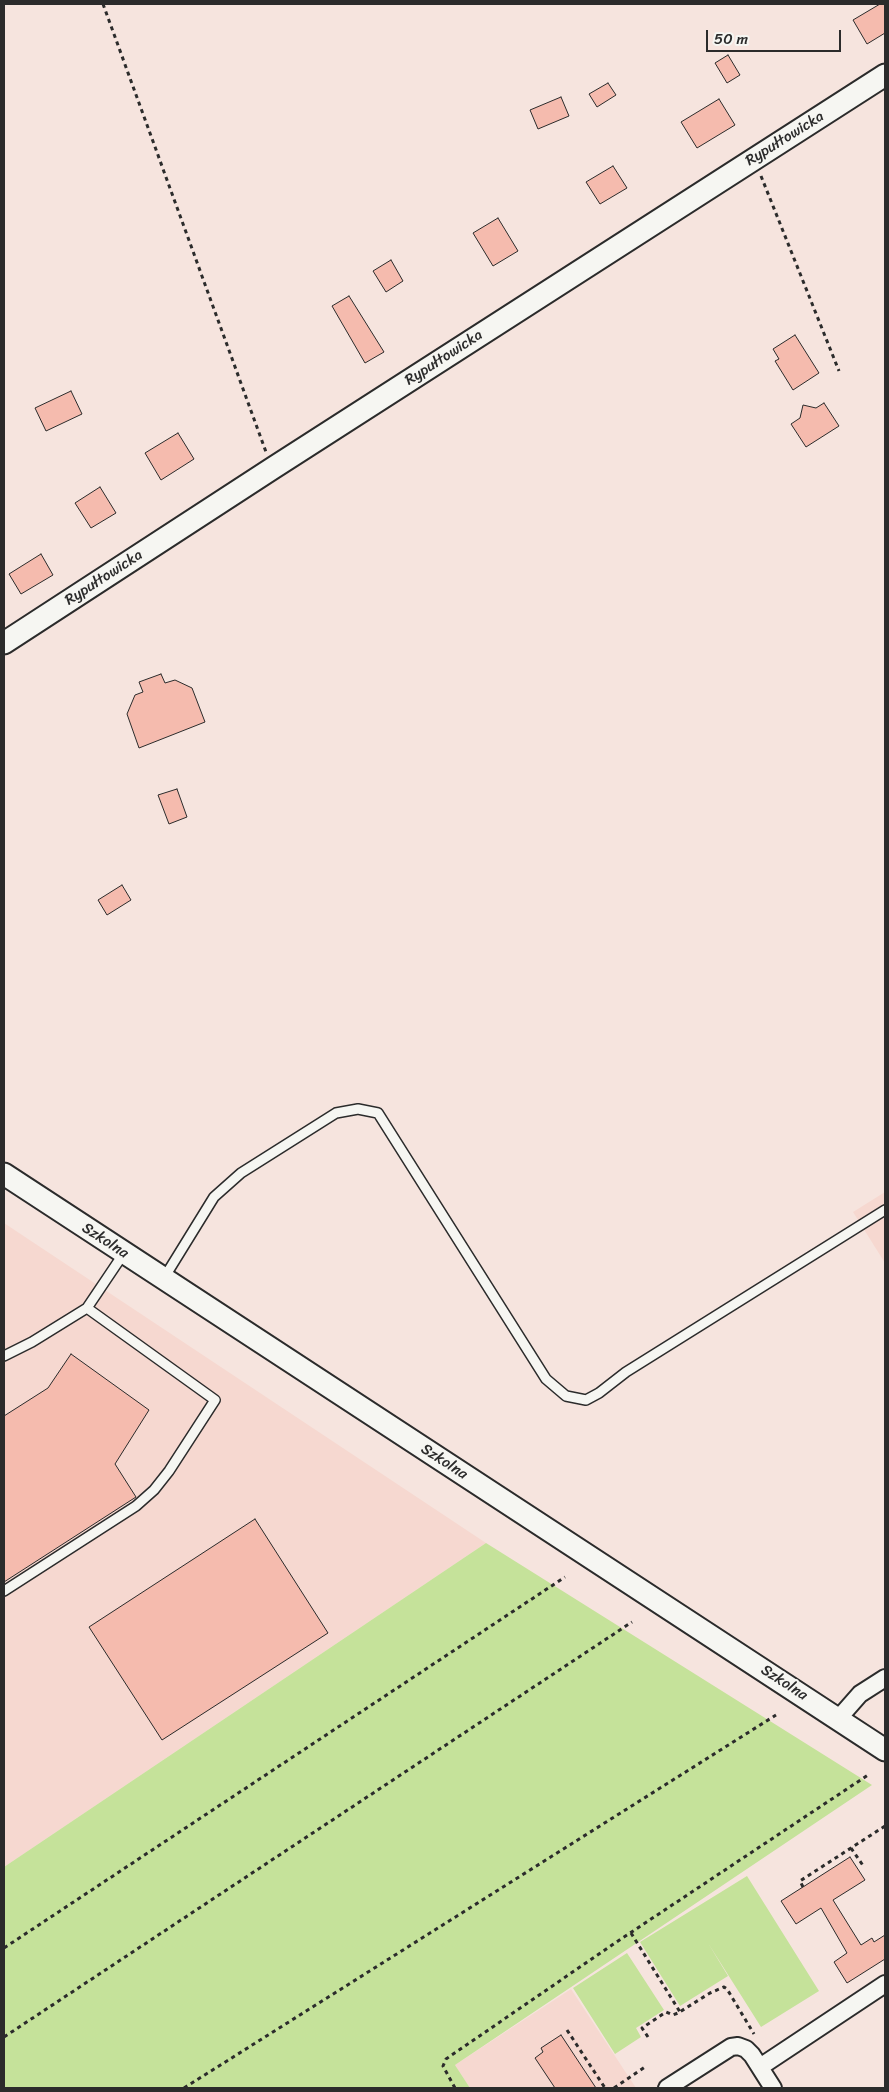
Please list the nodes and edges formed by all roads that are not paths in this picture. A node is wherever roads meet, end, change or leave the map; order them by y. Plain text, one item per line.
1 (885, 75) edge
2 (4, 643) edge
3 (4, 1174) edge
4 (885, 1210) edge
5 (124, 1253) junction
6 (163, 1278) junction
7 (87, 1308) junction
8 (4, 1356) edge
9 (4, 1591) edge
10 (885, 1678) edge
11 (838, 1719) junction
12 (885, 1750) edge
13 (885, 1984) edge
14 (760, 2067) junction
15 (662, 2088) edge
16 (773, 2088) edge

1 - 2 street, Rypułtowicka
3 - 5 street, Szkolna
4 - 6 lane
5 - 6 street, Szkolna
5 - 7 lane
6 - 11 street, Szkolna
7 - 8 lane
7 - 9 lane
10 - 11 street
11 - 12 street, Szkolna
13 - 14 street
14 - 15 street
14 - 16 street

